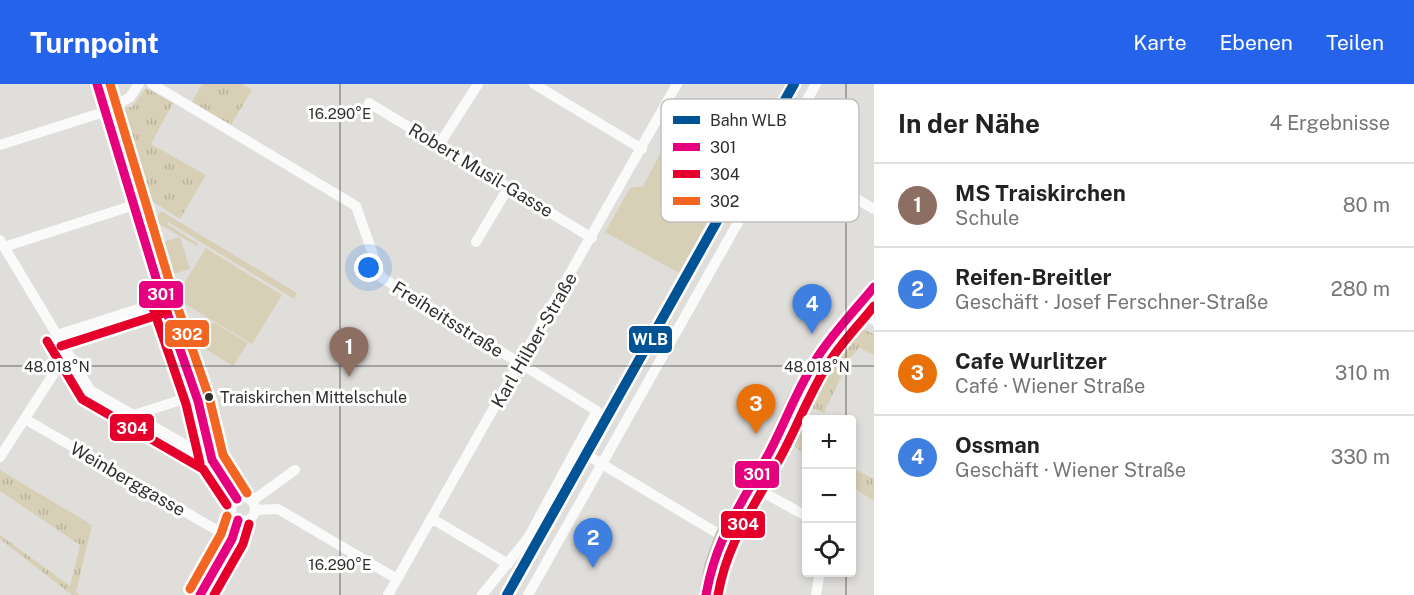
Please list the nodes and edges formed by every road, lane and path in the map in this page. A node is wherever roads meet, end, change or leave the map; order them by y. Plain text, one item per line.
1 (97, 84) edge
2 (139, 84) edge
3 (152, 84) edge
4 (478, 84) edge
5 (534, 84) edge
6 (677, 84) edge
7 (816, 84) edge
8 (669, 99) edge
9 (808, 99) edge
10 (369, 103) dead end
11 (107, 111) junction
12 (661, 114) edge
13 (0, 145) edge
14 (439, 145) junction
15 (642, 149) junction
16 (508, 188) junction
17 (859, 200) edge
18 (134, 205) junction
19 (874, 209) edge
20 (738, 222) edge
21 (592, 238) junction
22 (476, 242) dead end
23 (2, 245) edge
24 (874, 287) edge
25 (163, 301) junction
26 (856, 309) junction
27 (874, 320) edge
28 (57, 335) junction
29 (67, 353) junction
30 (520, 364) junction
31 (196, 395) junction
32 (132, 416) junction
33 (25, 420) junction
34 (577, 448) junction
35 (0, 457) edge
36 (212, 460) junction
37 (602, 462) junction
38 (295, 470) dead end
39 (752, 486) junction
40 (237, 499) junction
41 (253, 505) junction
42 (802, 513) edge
43 (431, 518) junction
44 (238, 520) junction
45 (722, 536) junction
46 (232, 540) junction
47 (508, 564) junction
48 (819, 577) edge
49 (397, 579) junction
50 (200, 595) edge
51 (388, 595) edge
52 (482, 595) edge
53 (528, 595) edge
54 (706, 595) edge
55 (816, 595) edge

1 - 11 street
2 - 11 street
3 - 30 street, Freiheitsstraße
4 - 14 street
5 - 15 street
6 - 8 street, Karl Hilber-Straße
7 - 9 street
10 - 14 street, Robert Musil-Gasse
11 - 13 street
11 - 18 street
12 - 15 street, Karl Hilber-Straße
14 - 16 street, Robert Musil-Gasse
15 - 21 street, Karl Hilber-Straße
16 - 21 street, Robert Musil-Gasse
16 - 22 street
17 - 19 street
18 - 23 street
18 - 25 street
20 - 37 street
21 - 30 street, Karl Hilber-Straße
23 - 28 street
24 - 26 main road
25 - 28 street
25 - 31 street
26 - 27 street
26 - 39 main road
28 - 29 street
29 - 32 street
29 - 33 street
30 - 34 street, Freiheitsstraße
30 - 43 street, Karl Hilber-Straße
31 - 32 street
31 - 36 street
32 - 36 street
33 - 35 street
33 - 46 street, Weinberggasse
34 - 37 street
34 - 47 street
36 - 40 street
37 - 45 street
37 - 53 street
38 - 41 street
39 - 42 street
39 - 45 main road
40 - 41 street
40 - 44 street
41 - 44 street
41 - 49 street
43 - 47 street
43 - 49 street, Karl Hilber-Straße
44 - 46 street
45 - 54 main road
46 - 50 street
47 - 52 street
48 - 55 street
49 - 51 street, Karl Hilber-Straße

